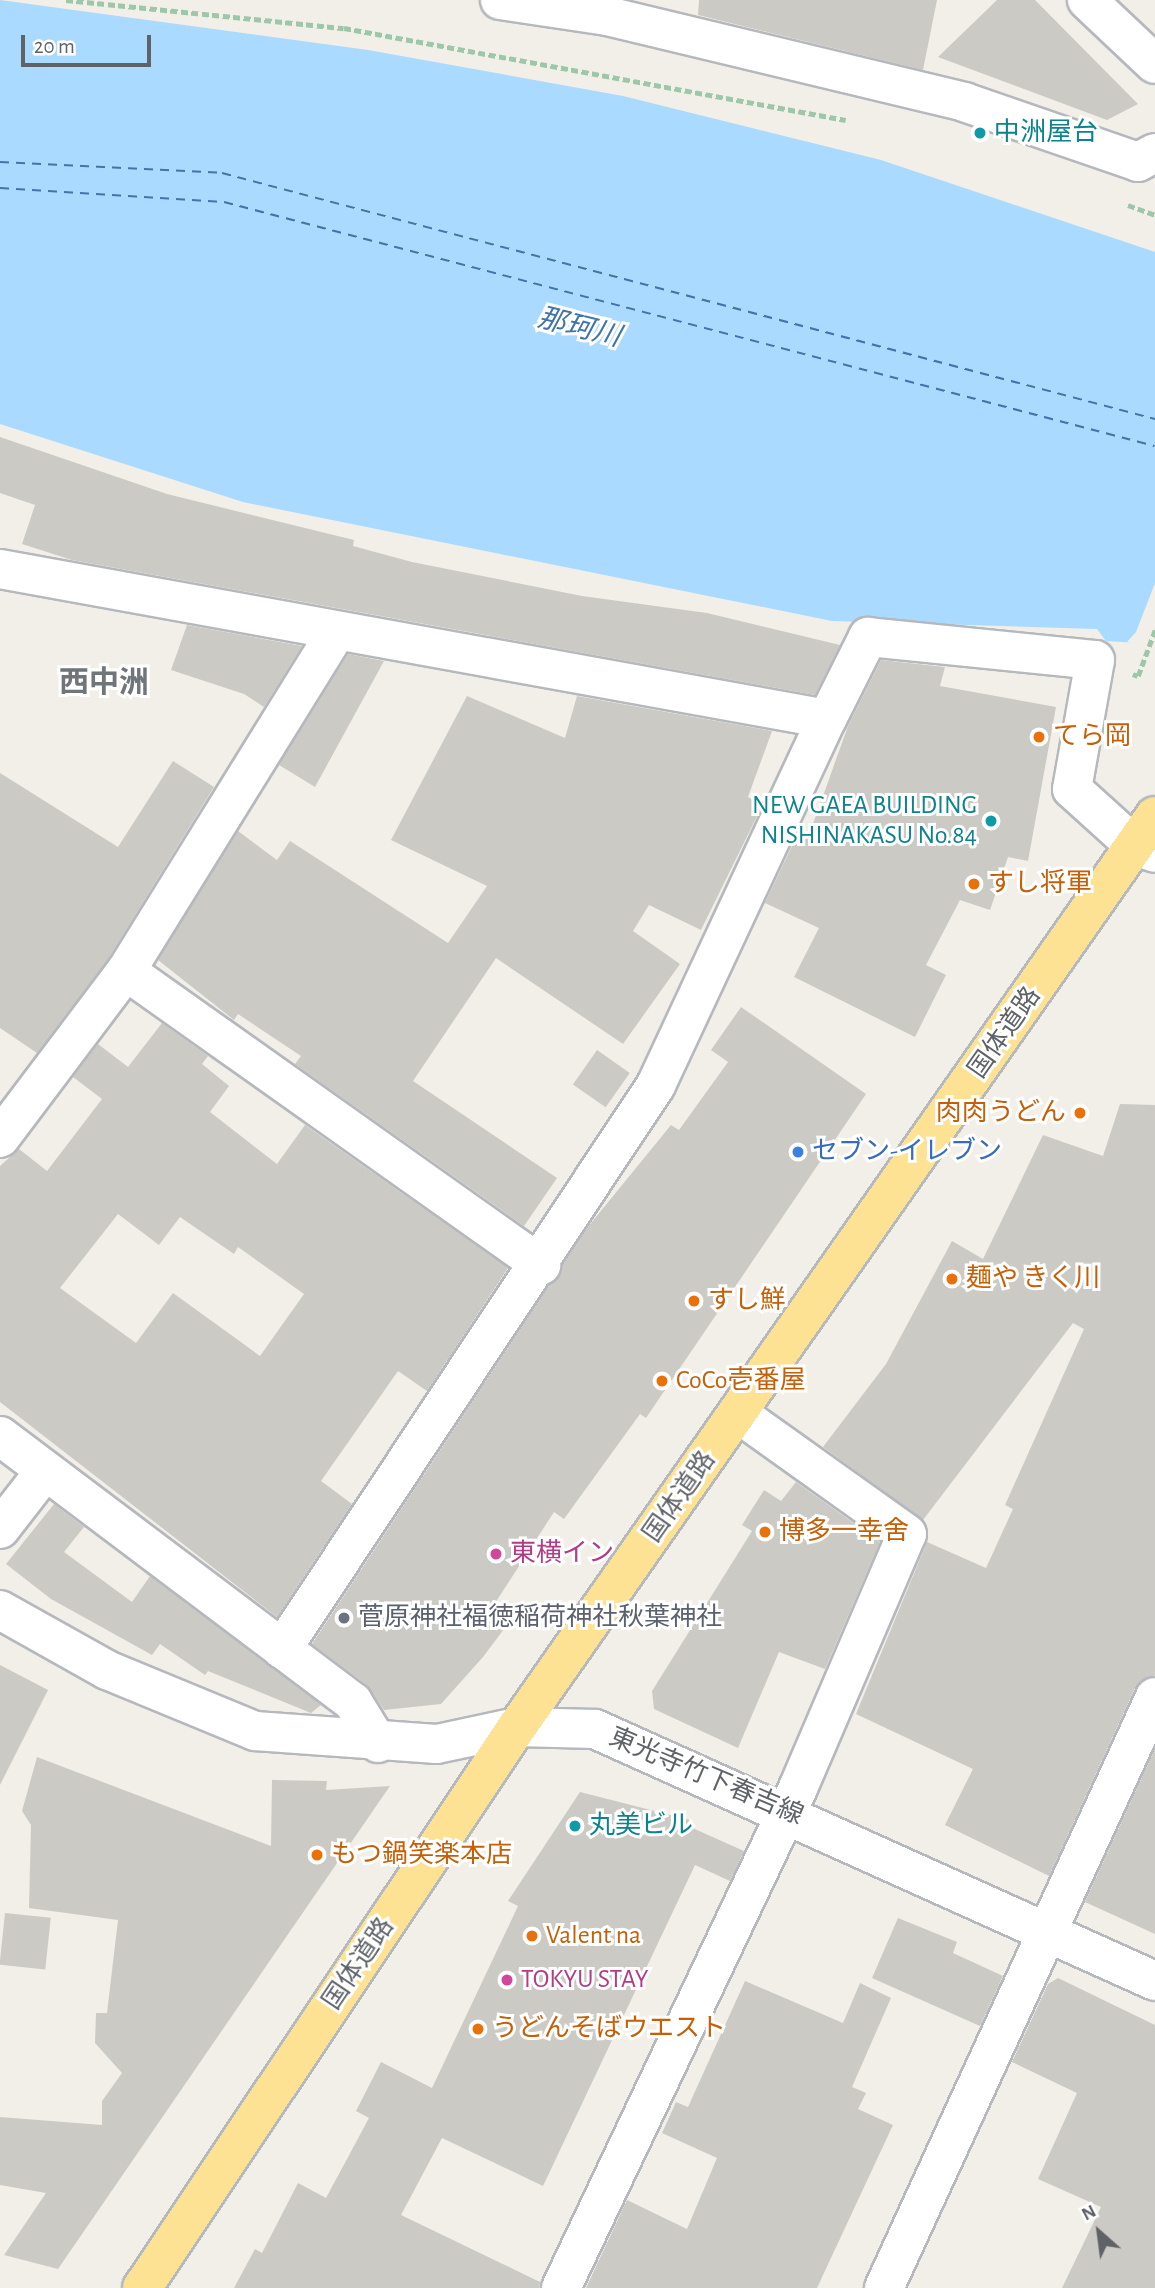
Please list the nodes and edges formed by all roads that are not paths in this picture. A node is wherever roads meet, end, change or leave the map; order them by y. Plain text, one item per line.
1 (500, 0) edge
2 (1087, 0) edge
3 (1155, 64) edge
4 (1155, 153) edge
5 (0, 569) edge
6 (336, 632) junction
7 (827, 719) junction
8 (1148, 838) edge
9 (126, 971) junction
10 (0, 1138) edge
11 (541, 1265) junction
12 (739, 1414) junction
13 (0, 1436) edge
14 (44, 1471) junction
15 (0, 1529) edge
16 (0, 1610) edge
17 (282, 1649) junction
18 (1155, 1698) edge
19 (517, 1727) junction
20 (378, 1743) junction
21 (784, 1809) junction
22 (1046, 1931) junction
23 (1155, 1981) edge
24 (142, 2288) edge
25 (561, 2288) edge
26 (884, 2288) edge

1 - 4 street
2 - 3 street
5 - 6 street
6 - 7 street
6 - 9 street
7 - 8 street
7 - 11 street
8 - 12 highway, 国体道路
9 - 10 street
9 - 11 street
11 - 17 street
12 - 19 highway, 国体道路
12 - 21 street
13 - 14 street
14 - 15 street
14 - 17 street
16 - 20 street, 東光寺竹下春吉線
17 - 20 street
18 - 22 street
19 - 20 street, 東光寺竹下春吉線
19 - 21 street, 東光寺竹下春吉線
19 - 24 highway, 国体道路
21 - 22 street, 東光寺竹下春吉線
21 - 25 street
22 - 23 street, 東光寺竹下春吉線
22 - 26 street

